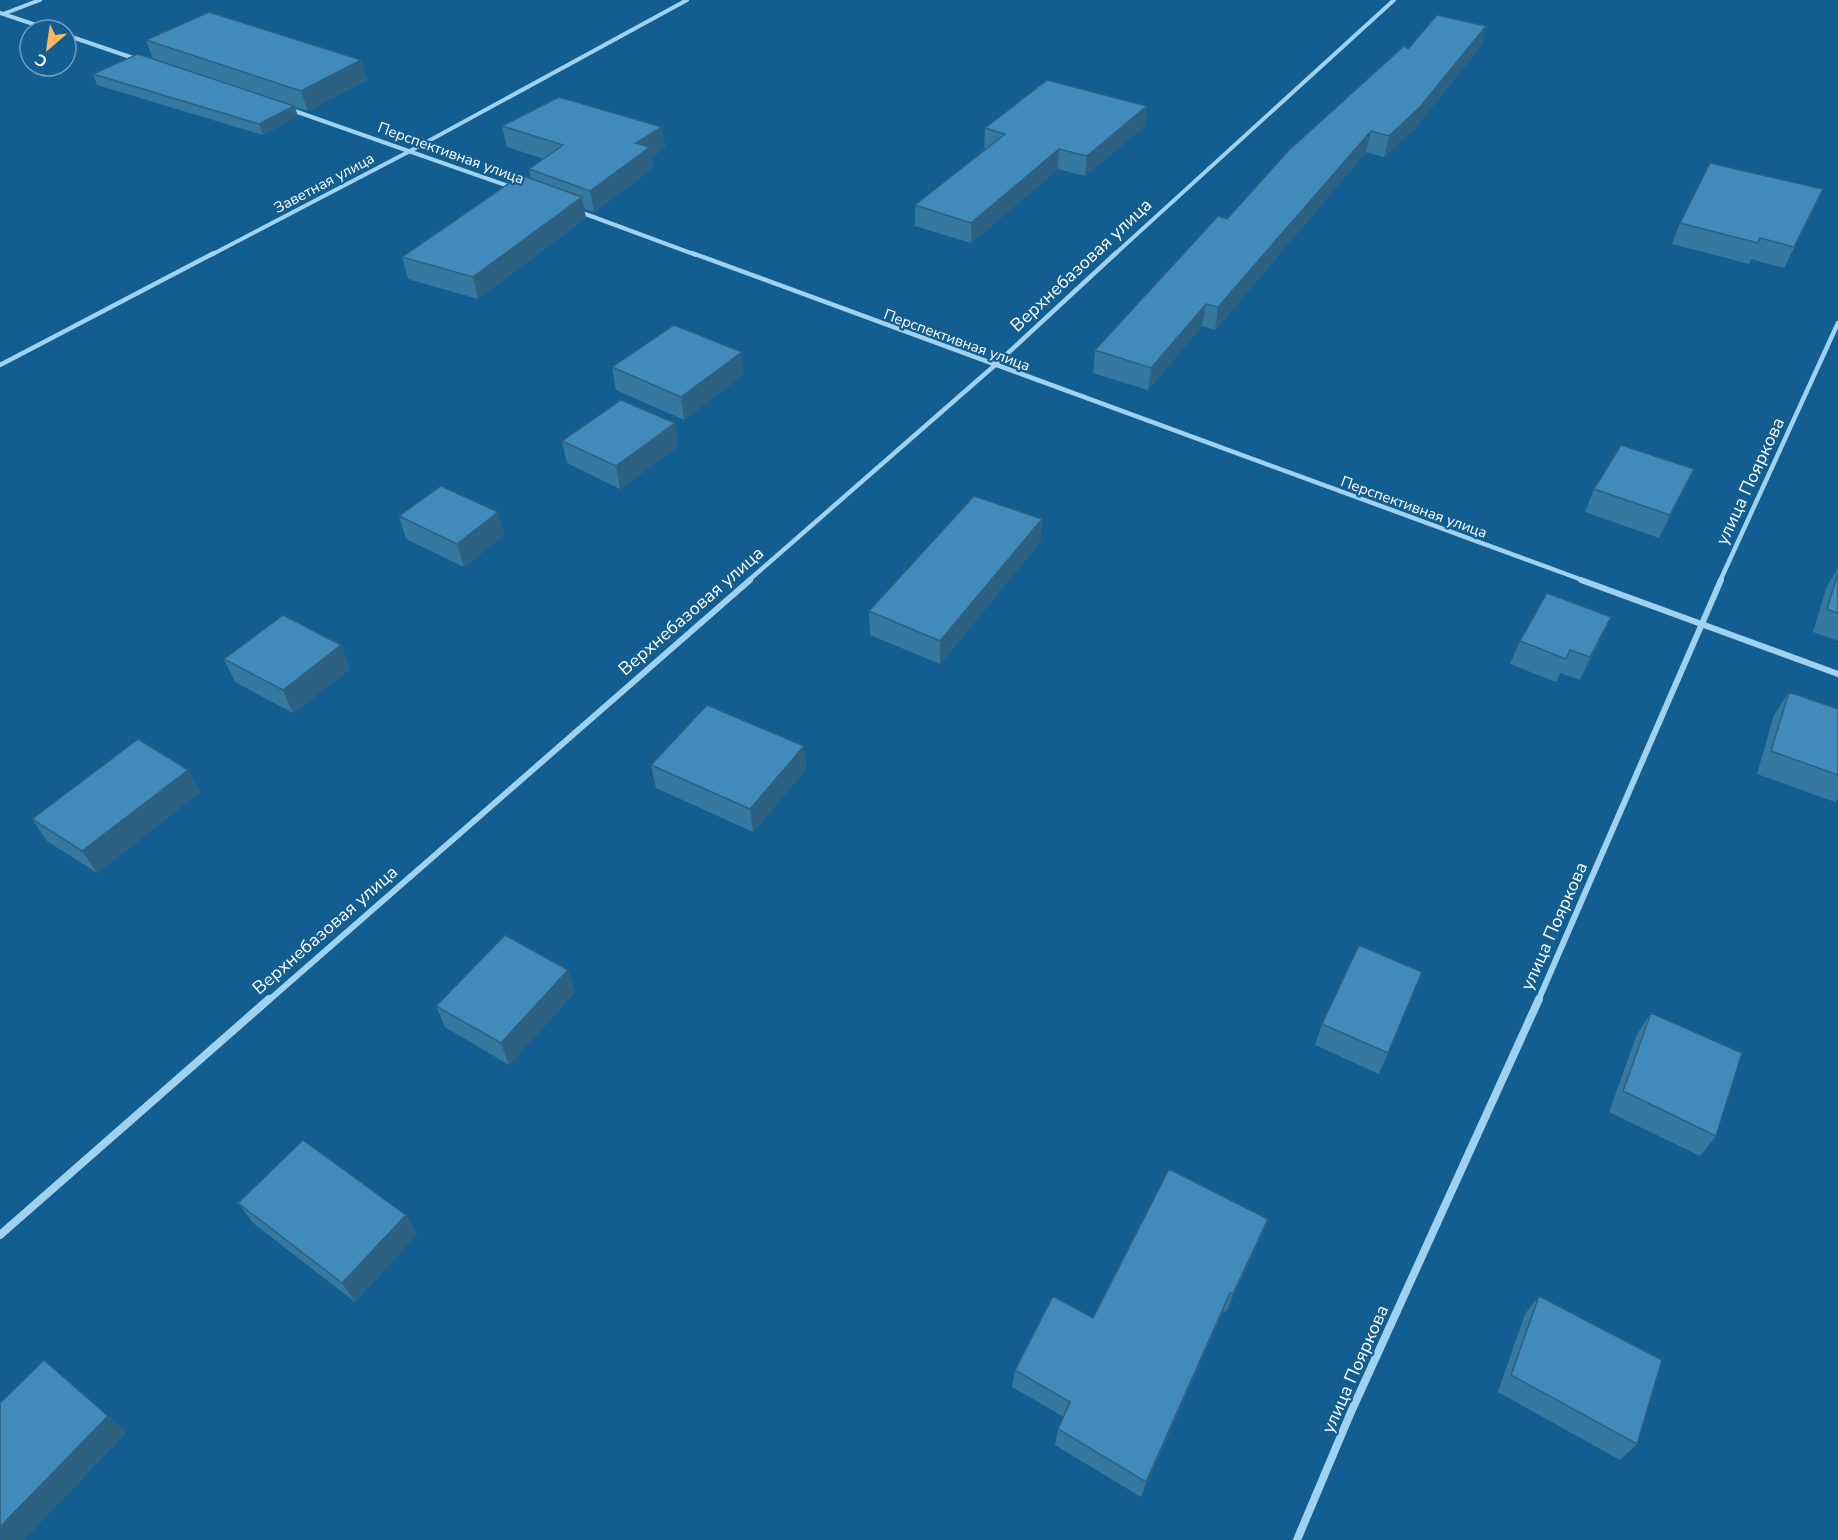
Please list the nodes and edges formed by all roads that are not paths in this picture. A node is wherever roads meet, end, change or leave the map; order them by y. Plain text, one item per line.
1 (40, 0) edge
2 (687, 0) edge
3 (1394, 0) edge
4 (1, 14) edge
5 (18, 19) edge
6 (78, 39) edge
7 (144, 61) edge
8 (278, 106) edge
9 (412, 150) junction
10 (513, 188) edge
11 (569, 208) edge
12 (1838, 323) edge
13 (0, 365) edge
14 (994, 366) junction
15 (1700, 625) junction
16 (1838, 674) edge
17 (0, 1234) edge
18 (1297, 1540) edge

1 - 4 street
2 - 9 street, Заветная улица
3 - 14 street, Верхнебазовая улица
4 - 5 street
6 - 7 street
8 - 9 street, Перспективная улица
9 - 10 street, Перспективная улица
9 - 13 street, Заветная улица
11 - 14 street, Перспективная улица
12 - 15 street, улица Пояркова
14 - 15 street, Перспективная улица
14 - 17 street, Верхнебазовая улица
15 - 16 street, Перспективная улица
15 - 18 street, улица Пояркова

